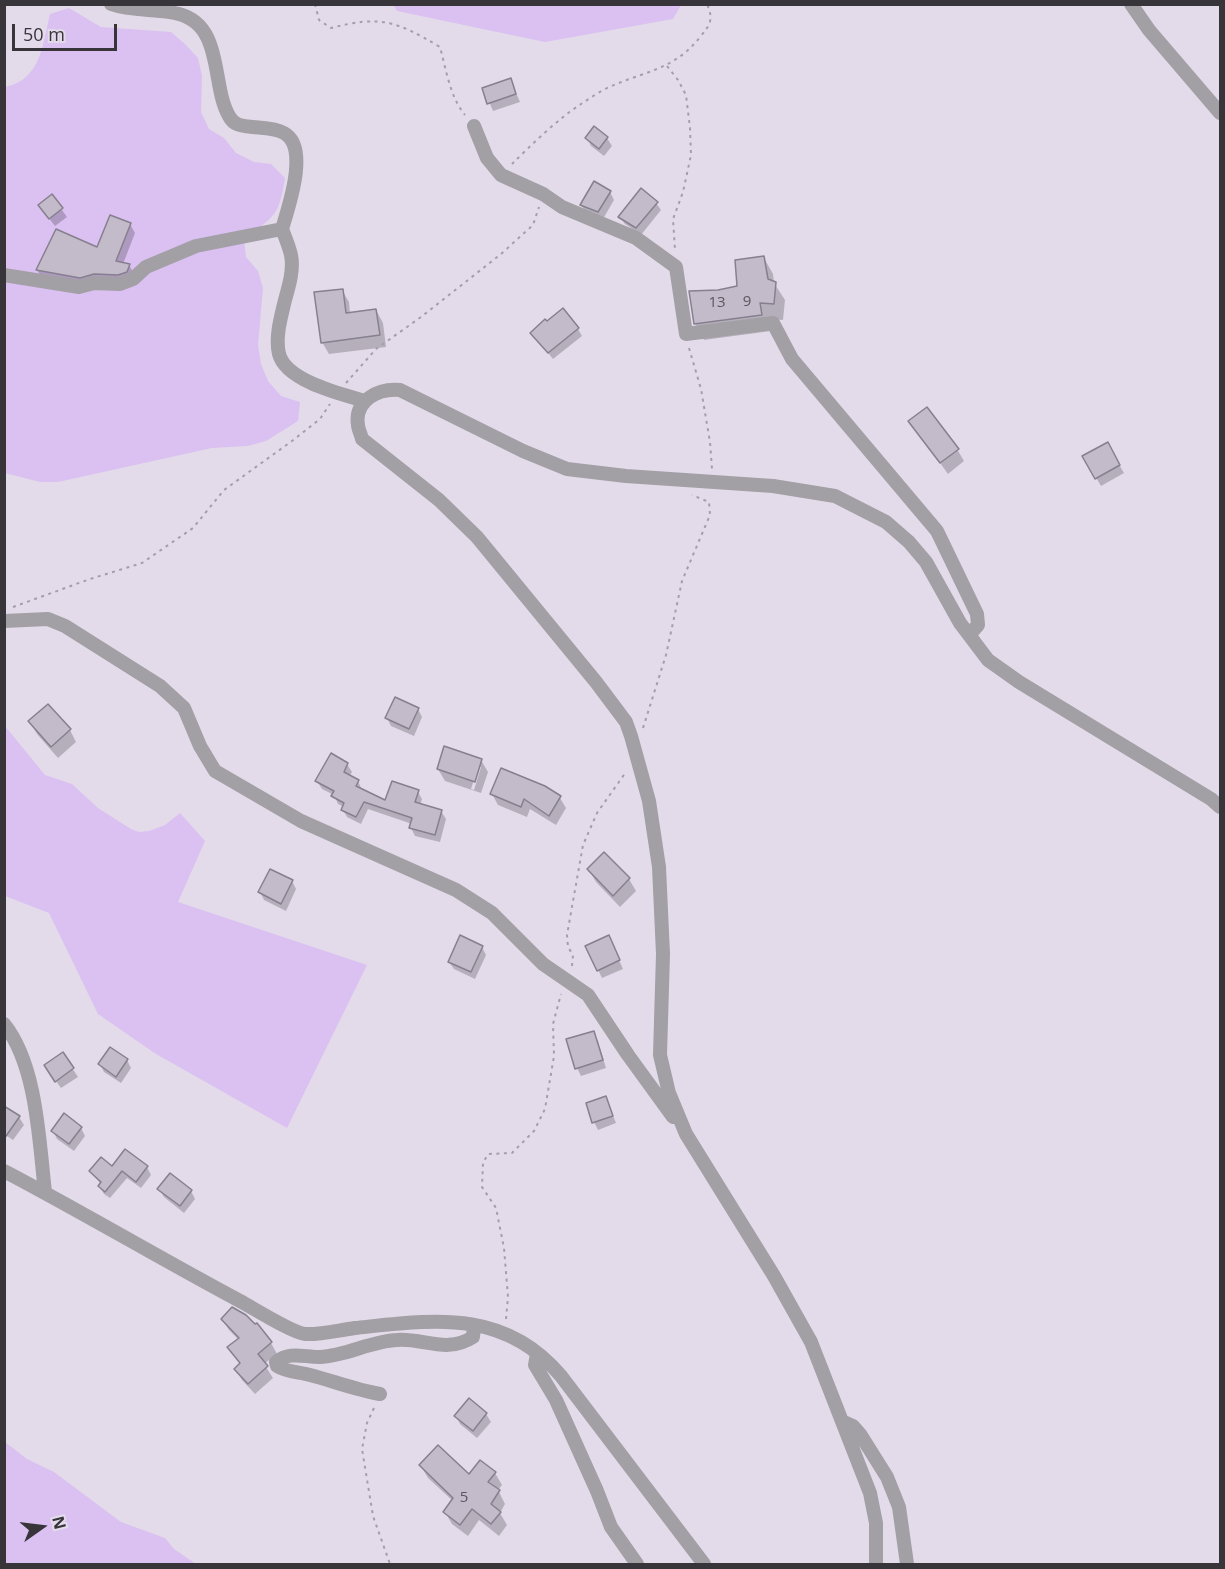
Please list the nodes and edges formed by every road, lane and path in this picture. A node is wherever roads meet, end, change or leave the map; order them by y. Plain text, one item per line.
1 (111, 4) edge
2 (315, 4) edge
3 (707, 4) edge
4 (1131, 4) edge
5 (667, 66) junction
6 (1221, 113) edge
7 (474, 126) joint
8 (501, 175) junction
9 (543, 194) junction
10 (282, 229) junction
11 (676, 267) junction
12 (4, 275) edge
13 (686, 334) junction
14 (338, 393) junction
15 (365, 401) junction
16 (683, 481) junction
17 (713, 483) junction
18 (5, 620) edge
19 (969, 634) junction
20 (637, 756) junction
21 (1221, 807) edge
22 (566, 980) junction
23 (4, 1024) edge
24 (686, 1134) junction
25 (4, 1171) edge
26 (45, 1192) junction
27 (474, 1325) junction
28 (504, 1331) junction
29 (537, 1354) junction
30 (380, 1394) joint
31 (842, 1421) junction
32 (390, 1564) edge
33 (637, 1564) edge
34 (704, 1564) edge
35 (876, 1564) edge
36 (907, 1564) edge

1 - 10 street
2 - 7 path
3 - 5 path
4 - 6 street
5 - 8 path
5 - 11 path
7 - 8 street
8 - 9 street
9 - 11 street
9 - 14 path
10 - 12 street
10 - 14 street
11 - 13 street
13 - 17 path
13 - 19 street
14 - 15 street
14 - 18 path
15 - 16 street
15 - 20 street
16 - 17 street
16 - 20 path
17 - 19 street
18 - 22 street
19 - 21 street
20 - 22 path
20 - 24 street
22 - 24 street
22 - 28 path
23 - 26 street
24 - 31 street
25 - 26 street
26 - 27 street
27 - 28 street
27 - 30 street
28 - 29 street
29 - 33 street
29 - 34 street
30 - 32 path
31 - 35 street
31 - 36 street

